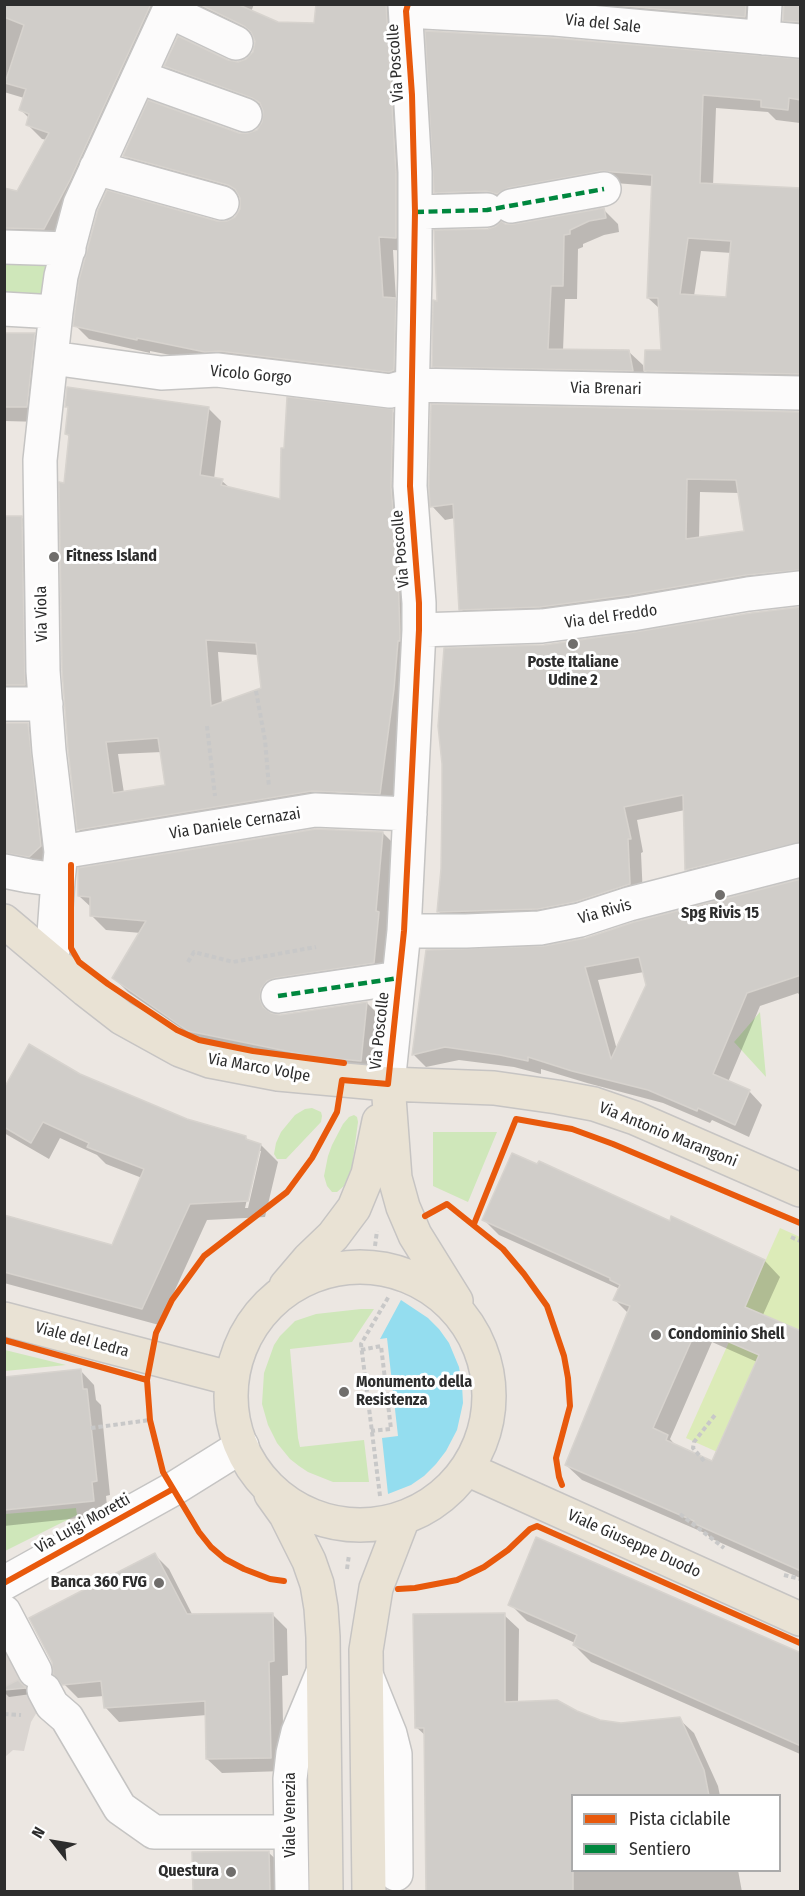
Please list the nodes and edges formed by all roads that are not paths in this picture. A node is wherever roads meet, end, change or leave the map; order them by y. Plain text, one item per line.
1 (765, 4) edge
2 (406, 6) edge
3 (170, 8) edge
4 (763, 38) junction
5 (801, 41) edge
6 (236, 43) dead end
7 (139, 77) junction
8 (245, 115) dead end
9 (96, 168) junction
10 (604, 189) dead end
11 (222, 203) dead end
12 (415, 212) junction
13 (4, 247) edge
14 (69, 249) junction
15 (4, 309) edge
16 (56, 312) junction
17 (52, 358) junction
18 (412, 385) junction
19 (801, 393) edge
20 (801, 588) edge
21 (419, 630) junction
22 (4, 704) edge
23 (46, 704) junction
24 (410, 814) junction
25 (801, 860) edge
26 (59, 866) junction
27 (4, 870) edge
28 (4, 921) edge
29 (405, 931) junction
30 (52, 961) junction
31 (399, 978) junction
32 (278, 996) dead end
33 (388, 1084) junction
34 (801, 1190) edge
35 (269, 1306) junction
36 (4, 1319) edge
37 (474, 1334) junction
38 (229, 1378) junction
39 (242, 1446) junction
40 (466, 1469) junction
41 (258, 1475) junction
42 (403, 1518) junction
43 (5, 1590) edge
44 (801, 1619) edge
45 (323, 1672) junction
46 (367, 1677) junction
47 (368, 1810) junction
48 (291, 1832) junction
49 (396, 1883) edge
50 (292, 1892) edge
51 (326, 1892) edge
52 (369, 1892) edge

1 - 4 street
2 - 4 street, Via del Sale
2 - 12 street, Via Poscolle
3 - 6 street
3 - 7 street, Via Viola
4 - 5 street, Via del Sale
7 - 8 street
7 - 9 street, Via Viola
9 - 11 street
9 - 14 street, Via Viola
10 - 12 street
12 - 18 street, Via Poscolle
13 - 14 street
14 - 16 street, Via Viola
15 - 16 street
16 - 17 street, Via Viola
17 - 18 street, Vicolo Gorgo
17 - 23 street, Via Viola
18 - 19 street, Via Brenari
18 - 21 street, Via Poscolle
20 - 21 street, Via del Freddo
21 - 24 street, Via Poscolle
22 - 23 street
23 - 26 street, Via Viola
24 - 26 street, Via Daniele Cernazai
24 - 29 street, Via Poscolle
25 - 29 street, Via Rivis
26 - 27 street
26 - 30 street
28 - 30 main road, Via Marco Volpe
29 - 31 street, Via Poscolle
30 - 33 main road, Via Marco Volpe
31 - 32 street, Via Poscolle
31 - 33 street, Via Poscolle
33 - 34 main road, Via Antonio Marangoni
33 - 35 main road
33 - 37 main road
35 - 37 main road
35 - 38 main road
36 - 38 main road, Viale del Ledra
37 - 40 main road
38 - 39 main road
39 - 41 main road
39 - 43 street, Via Luigi Moretti
40 - 42 main road
40 - 44 main road, Viale Giuseppe Duodo
41 - 42 main road
41 - 45 main road, Viale Venezia
42 - 46 main road
43 - 48 street
45 - 48 street, Viale Venezia
45 - 51 main road, Viale Venezia
46 - 47 main road
46 - 49 street
47 - 49 street
47 - 52 main road
48 - 50 street, Viale Venezia

